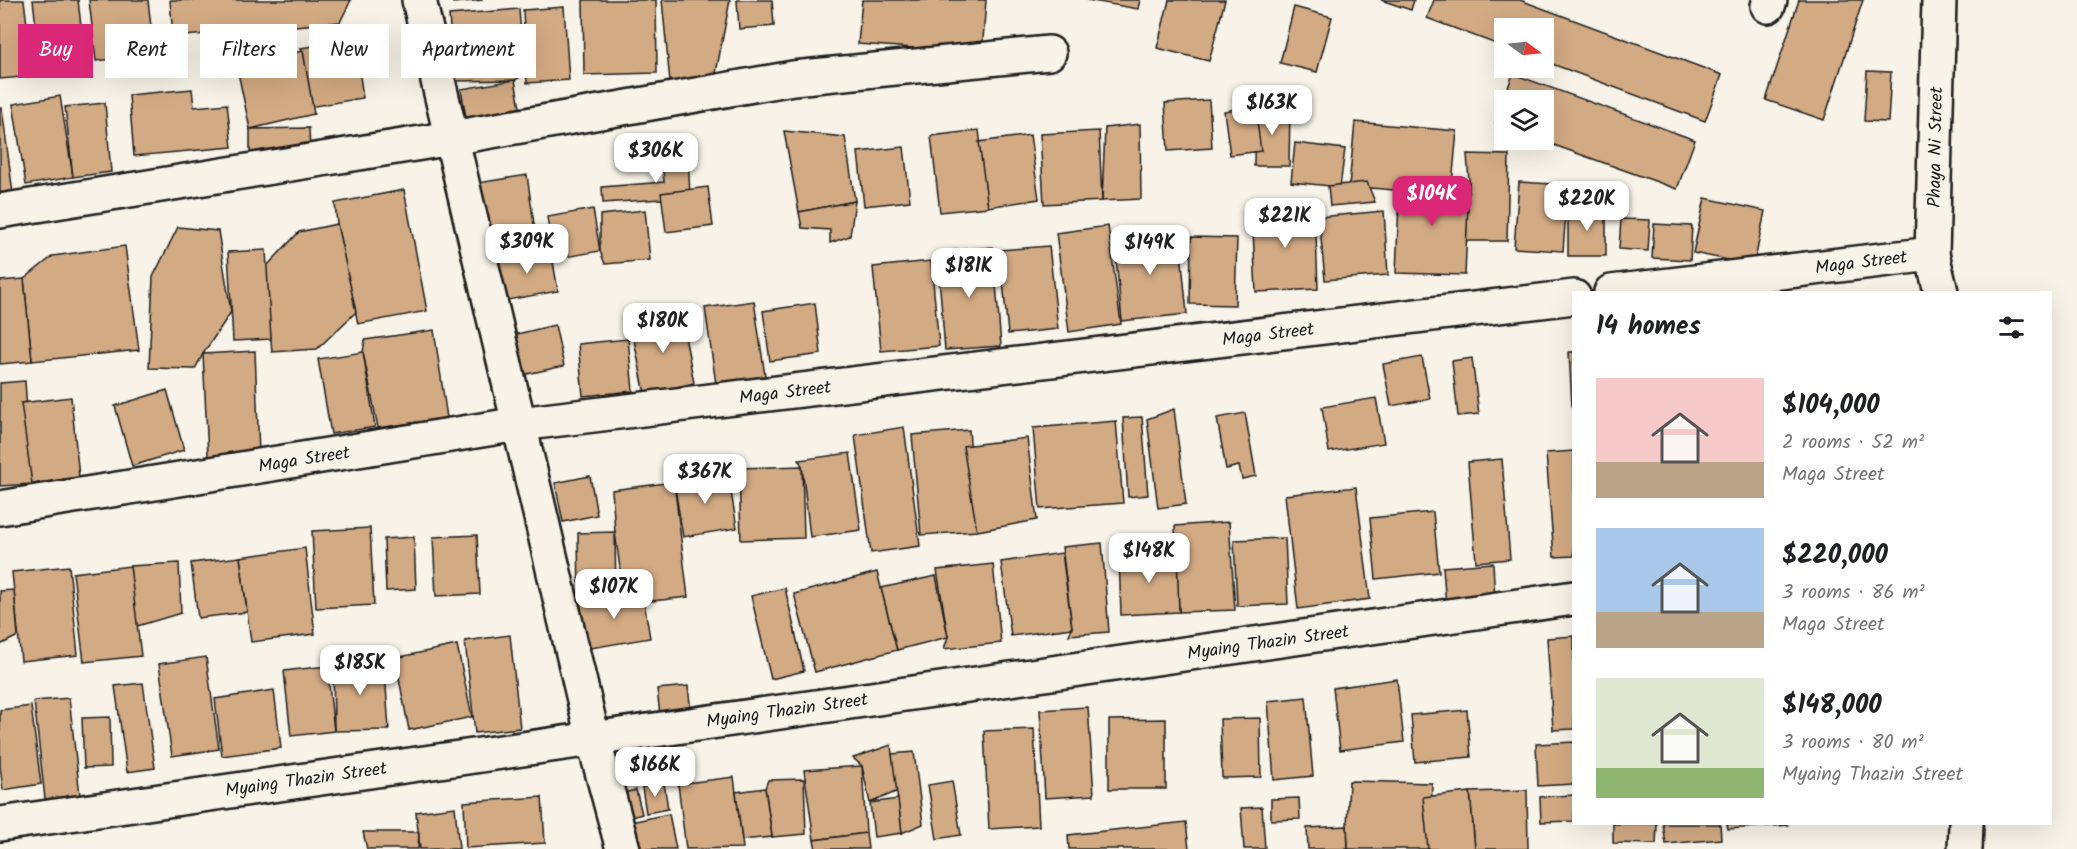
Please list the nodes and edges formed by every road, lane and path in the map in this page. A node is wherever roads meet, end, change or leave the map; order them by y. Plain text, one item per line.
1 (419, 0) edge
2 (1939, 0) edge
3 (1049, 53) dead end
4 (452, 138) junction
5 (0, 211) edge
6 (1932, 254) junction
7 (1619, 291) edge
8 (1941, 291) edge
9 (1572, 297) edge
10 (519, 424) junction
11 (0, 508) edge
12 (1572, 598) edge
13 (593, 738) junction
14 (0, 824) edge
15 (1966, 825) edge
16 (623, 849) edge
17 (1965, 849) edge

1 - 4 street
2 - 6 street, Phaya Ni Street
3 - 4 street
4 - 5 street
4 - 10 street
6 - 7 street, Maga Street
6 - 8 street, Phaya Ni Street
9 - 10 street, Maga Street
10 - 11 street, Maga Street
10 - 13 street
12 - 13 street, Myaing Thazin Street
13 - 14 street, Myaing Thazin Street
13 - 16 street
15 - 17 street

